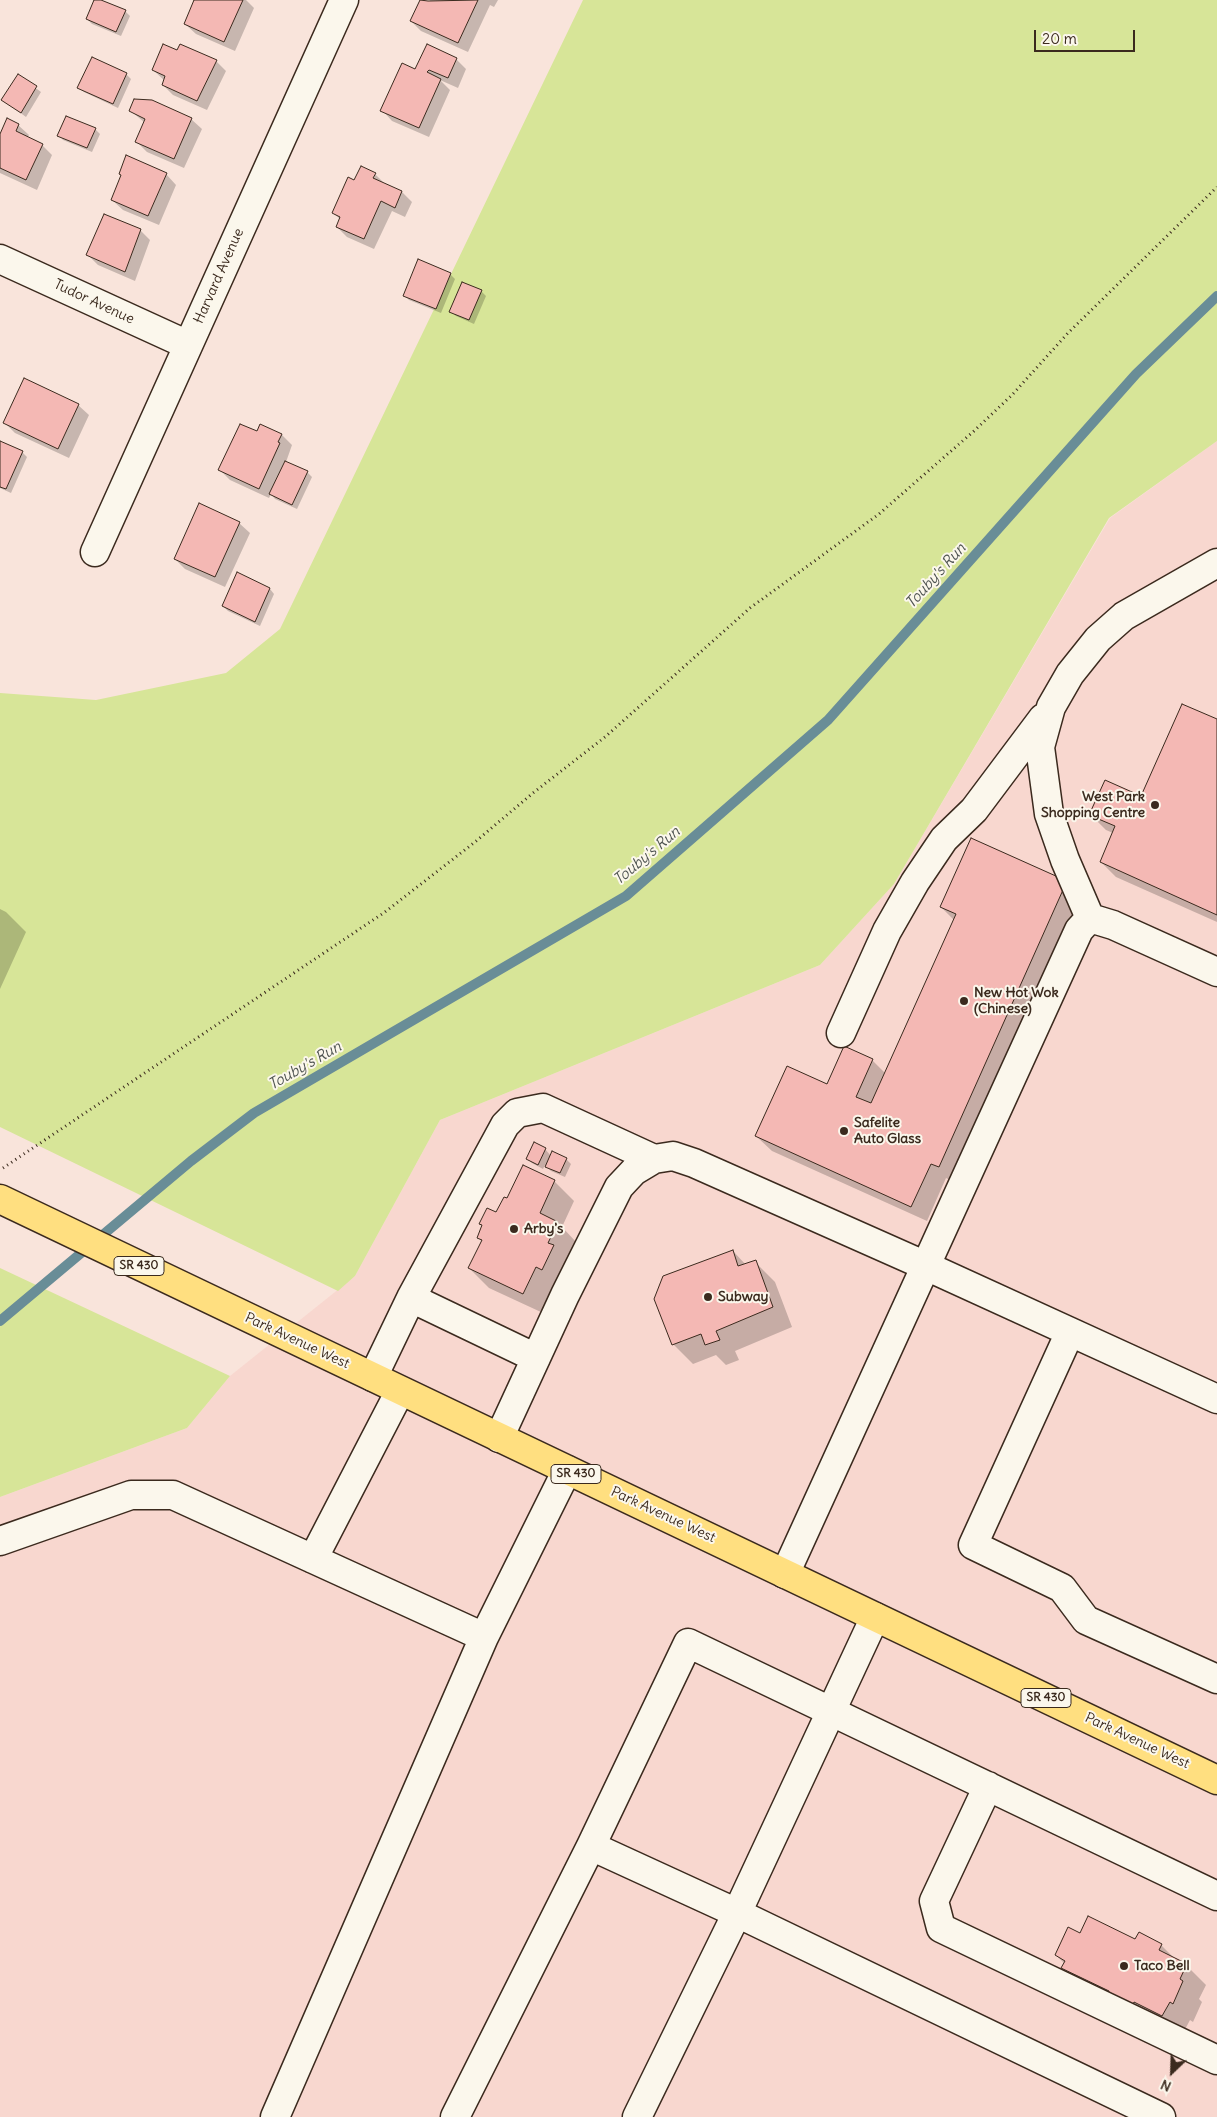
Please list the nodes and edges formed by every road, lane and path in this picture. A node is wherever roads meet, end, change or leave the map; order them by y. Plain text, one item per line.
1 (344, 0) edge
2 (1217, 187) edge
3 (0, 259) edge
4 (188, 345) junction
5 (95, 552) dead end
6 (1217, 563) edge
7 (1052, 707) junction
8 (1090, 918) junction
9 (1217, 972) edge
10 (841, 1033) dead end
11 (654, 1159) junction
12 (0, 1170) edge
13 (0, 1199) edge
14 (926, 1266) junction
15 (411, 1298) junction
16 (1070, 1332) junction
17 (536, 1358) junction
18 (373, 1377) junction
19 (400, 1391) junction
20 (1217, 1400) edge
21 (499, 1438) junction
22 (567, 1470) junction
23 (0, 1541) edge
24 (312, 1559) junction
25 (785, 1574) junction
26 (875, 1617) junction
27 (484, 1637) junction
28 (1217, 1680) edge
29 (831, 1712) junction
30 (1217, 1780) edge
31 (988, 1786) junction
32 (591, 1846) junction
33 (1217, 1896) edge
34 (737, 1913) junction
35 (1217, 2060) edge
36 (275, 2117) edge
37 (455, 2117) edge
38 (637, 2117) edge
39 (1161, 2117) edge

1 - 4 street, Harvard Avenue
2 - 12 path
3 - 4 street, Tudor Avenue
4 - 5 street, Harvard Avenue
6 - 7 street
7 - 8 street
7 - 10 street
8 - 9 street
8 - 14 street
11 - 14 street
11 - 15 street
11 - 17 street
13 - 18 main road, Park Avenue West / SR 430
14 - 16 street
14 - 25 street
15 - 17 street
15 - 18 street
16 - 20 street
16 - 28 street
17 - 21 street
18 - 19 main road, Park Avenue West / SR 430
19 - 21 main road, Park Avenue West / SR 430
19 - 24 street
21 - 22 main road, Park Avenue West / SR 430
22 - 25 main road, Park Avenue West / SR 430
22 - 27 street
23 - 24 street
24 - 27 street
25 - 26 main road, Park Avenue West / SR 430
26 - 29 street
26 - 30 main road, Park Avenue West / SR 430
27 - 36 street
29 - 31 street
29 - 32 street
29 - 34 street
31 - 33 street
31 - 35 street
32 - 34 street
32 - 37 street
34 - 38 street
34 - 39 street

